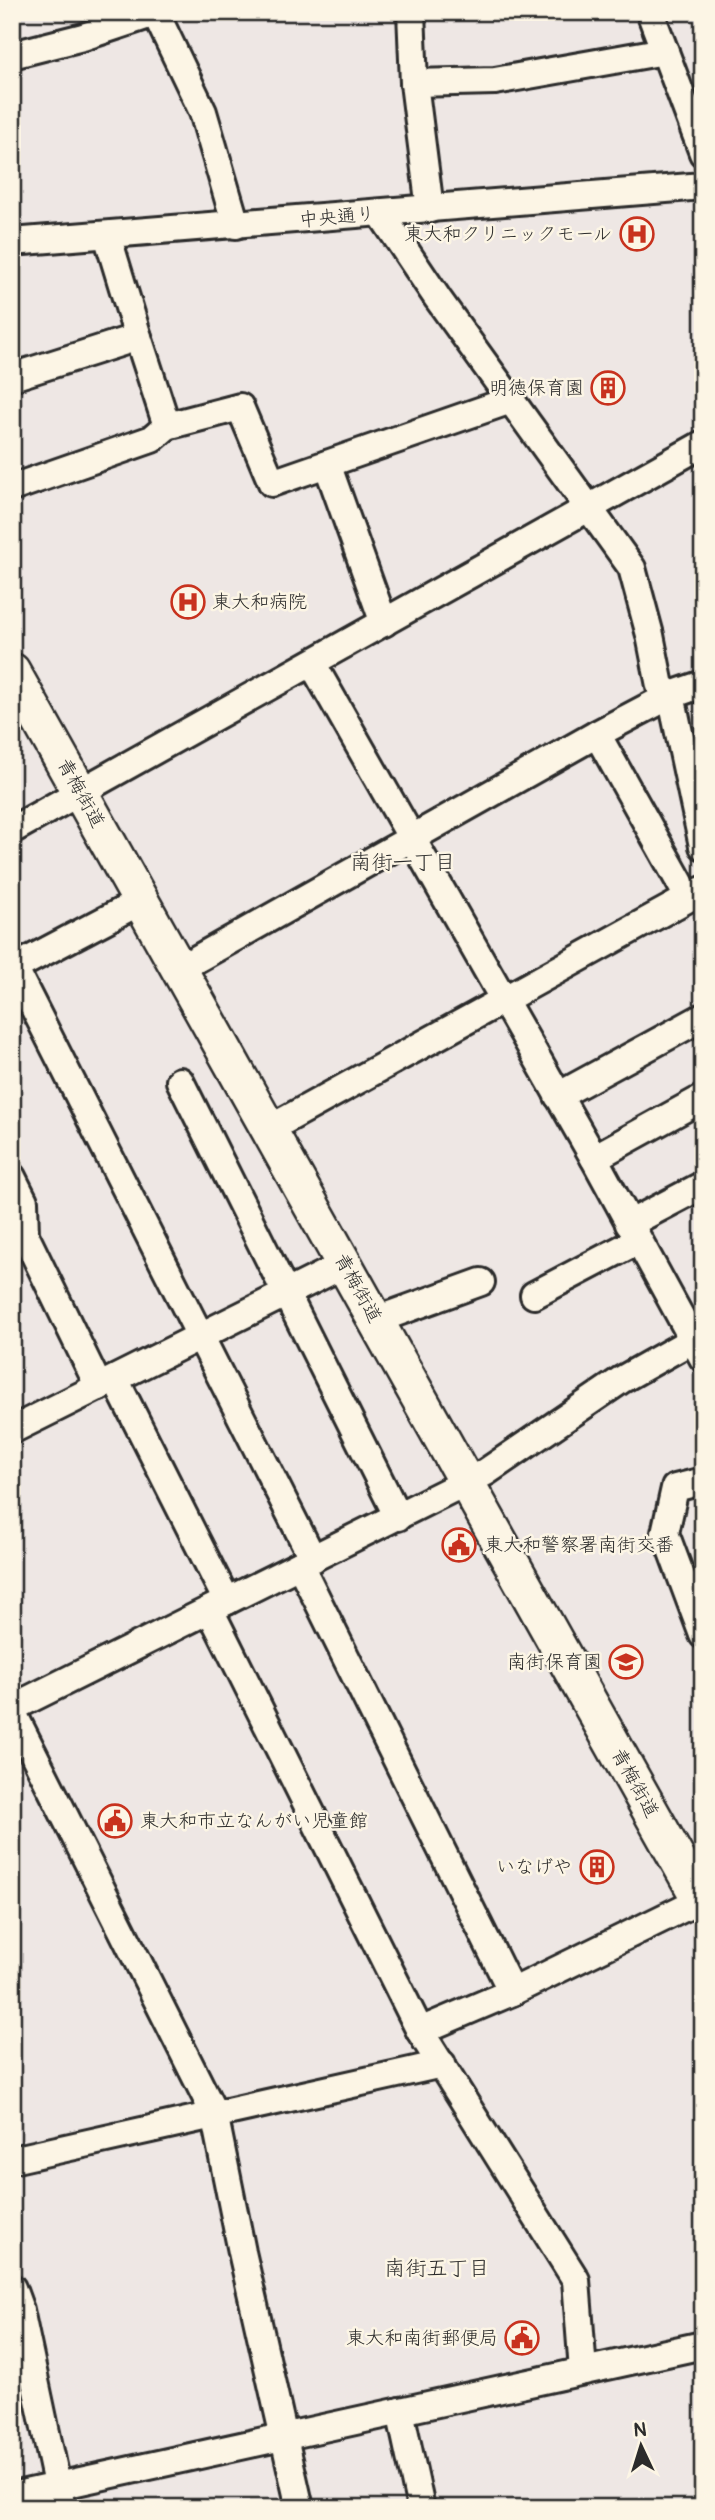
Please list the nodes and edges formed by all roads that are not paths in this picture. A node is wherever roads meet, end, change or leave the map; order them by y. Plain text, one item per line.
1 (411, 12) edge
2 (650, 12) edge
3 (155, 13) edge
4 (665, 51) junction
5 (12, 55) edge
6 (414, 83) junction
7 (703, 153) edge
8 (703, 186) edge
9 (430, 209) junction
10 (381, 214) junction
11 (236, 225) junction
12 (107, 235) junction
13 (12, 242) edge
14 (138, 337) junction
15 (12, 377) edge
16 (511, 400) junction
17 (167, 426) junction
18 (703, 444) edge
19 (327, 464) junction
20 (12, 488) edge
21 (589, 508) junction
22 (384, 622) junction
23 (312, 663) junction
24 (12, 671) edge
25 (703, 684) edge
26 (671, 695) junction
27 (597, 734) junction
28 (80, 792) junction
29 (12, 830) edge
30 (412, 838) junction
31 (703, 846) edge
32 (696, 894) edge
33 (141, 901) junction
34 (13, 968) edge
35 (179, 970) junction
36 (503, 999) junction
37 (703, 1017) edge
38 (180, 1081) dead end
39 (558, 1096) junction
40 (703, 1098) edge
41 (269, 1129) junction
42 (594, 1158) junction
43 (12, 1177) edge
44 (703, 1185) edge
45 (633, 1233) junction
46 (345, 1264) junction
47 (481, 1282) dead end
48 (286, 1294) junction
49 (534, 1295) dead end
50 (376, 1320) junction
51 (200, 1337) junction
52 (699, 1343) edge
53 (107, 1383) junction
54 (12, 1430) edge
55 (703, 1481) edge
56 (466, 1482) junction
57 (398, 1517) junction
58 (306, 1562) junction
59 (218, 1605) junction
60 (703, 1636) edge
61 (12, 1709) edge
62 (702, 1903) edge
63 (512, 1992) junction
64 (420, 2031) junction
65 (442, 2064) junction
66 (214, 2113) junction
67 (12, 2160) edge
68 (12, 2288) edge
69 (703, 2345) edge
70 (583, 2371) junction
71 (400, 2411) junction
72 (284, 2437) junction
73 (12, 2496) edge
74 (59, 2497) edge
75 (300, 2508) edge
76 (421, 2508) edge

1 - 6 street
2 - 4 street
3 - 5 street
3 - 11 street
4 - 6 street
4 - 7 street
6 - 9 street
8 - 9 street, 中央通り
9 - 10 street, 中央通り
10 - 11 street, 中央通り
10 - 16 street
11 - 12 street, 中央通り
12 - 13 street, 中央通り
12 - 14 street
14 - 15 street
14 - 17 street
16 - 19 street
16 - 21 street
17 - 19 street
17 - 20 street
18 - 21 street
19 - 22 street
21 - 22 street
21 - 26 street
22 - 23 street
23 - 28 street
23 - 30 street
24 - 28 main road, 青梅街道
25 - 26 street
26 - 27 street
26 - 31 street
27 - 30 street
27 - 32 street
28 - 29 street
28 - 33 main road, 青梅街道
30 - 35 street
30 - 36 street
32 - 36 street
33 - 34 street
33 - 35 main road, 青梅街道
34 - 51 street
35 - 41 main road, 青梅街道
36 - 39 street
36 - 41 street
37 - 39 street
38 - 48 street
39 - 42 street
40 - 42 street
41 - 46 main road, 青梅街道
42 - 45 street
43 - 53 street
44 - 45 street
45 - 49 street
45 - 52 street
46 - 48 street
46 - 50 main road, 青梅街道
47 - 50 street
48 - 51 street
48 - 57 street
50 - 56 main road, 青梅街道
51 - 53 street
51 - 58 street
52 - 56 street
53 - 54 street
53 - 59 street
55 - 60 street
56 - 57 street
56 - 62 main road, 青梅街道
57 - 58 street
58 - 59 street
58 - 63 street
59 - 61 street
59 - 64 street
61 - 66 street
62 - 63 street
63 - 64 street
64 - 65 street
65 - 66 street
65 - 70 street
66 - 67 street
66 - 72 street
68 - 74 street
69 - 70 street
70 - 71 street
71 - 72 street
71 - 76 street
72 - 74 street
72 - 75 street
73 - 74 street

